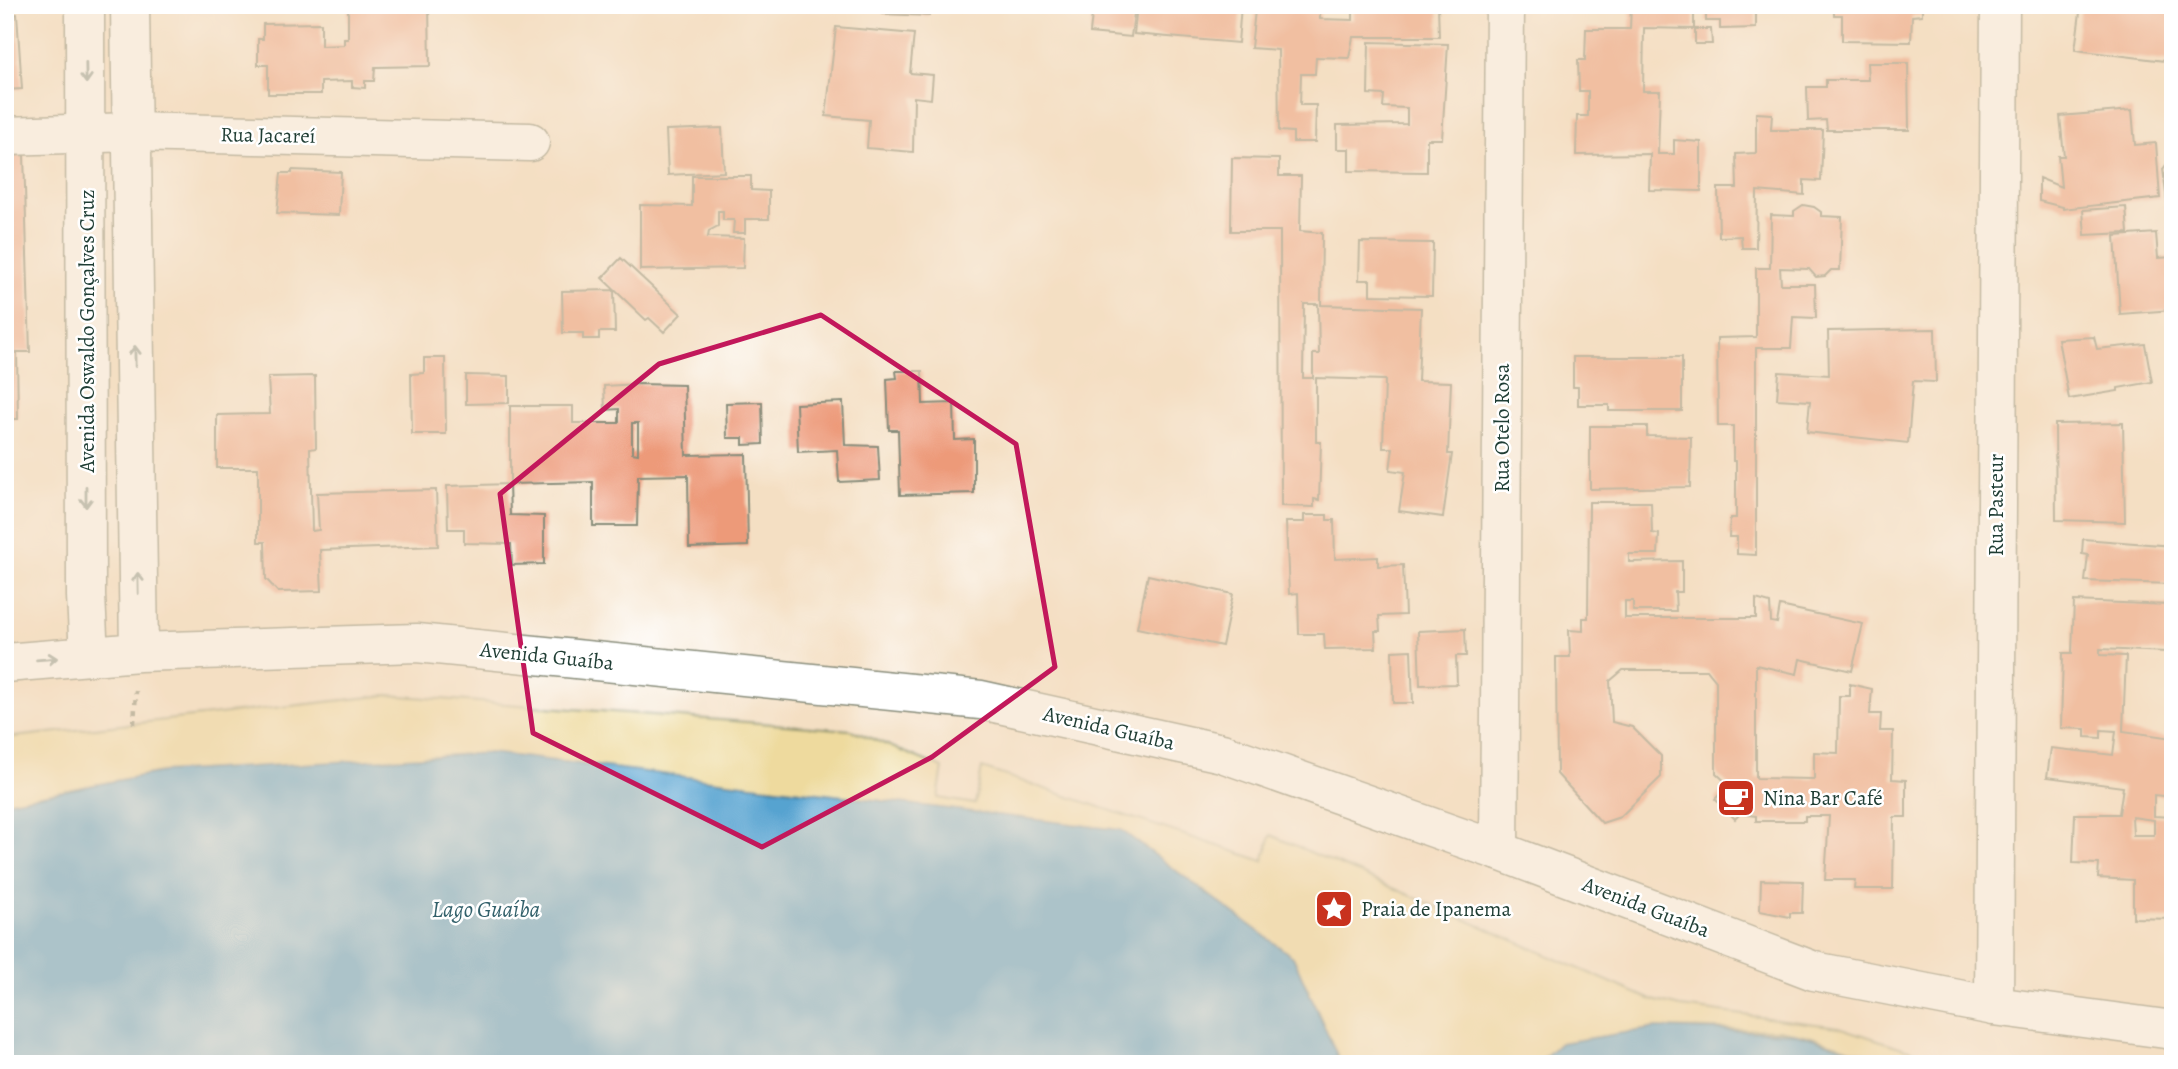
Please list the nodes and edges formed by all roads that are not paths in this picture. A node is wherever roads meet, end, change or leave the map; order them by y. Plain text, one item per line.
1 (85, 5) edge
2 (130, 5) edge
3 (1505, 5) edge
4 (2000, 5) edge
5 (132, 132) junction
6 (87, 133) junction
7 (5, 136) edge
8 (530, 142) dead end
9 (139, 652) junction
10 (89, 656) junction
11 (5, 663) edge
12 (1499, 851) junction
13 (1994, 1006) junction
14 (2173, 1030) edge

1 -> 6 street, Avenida Oswaldo Gonçalves Cruz
2 - 5 street
3 - 12 street, Rua Otelo Rosa
4 - 13 street, Rua Pasteur
5 - 6 street, Rua Jacareí
5 - 8 street, Rua Jacareí
9 -> 5 street
6 - 7 street, Rua Jacareí
6 -> 10 street, Avenida Oswaldo Gonçalves Cruz
9 - 10 street, Avenida Guaíba
9 - 12 street, Avenida Guaíba
11 -> 10 street, Avenida Guaíba
12 - 13 street, Avenida Guaíba
13 - 14 street, Avenida Guaíba

